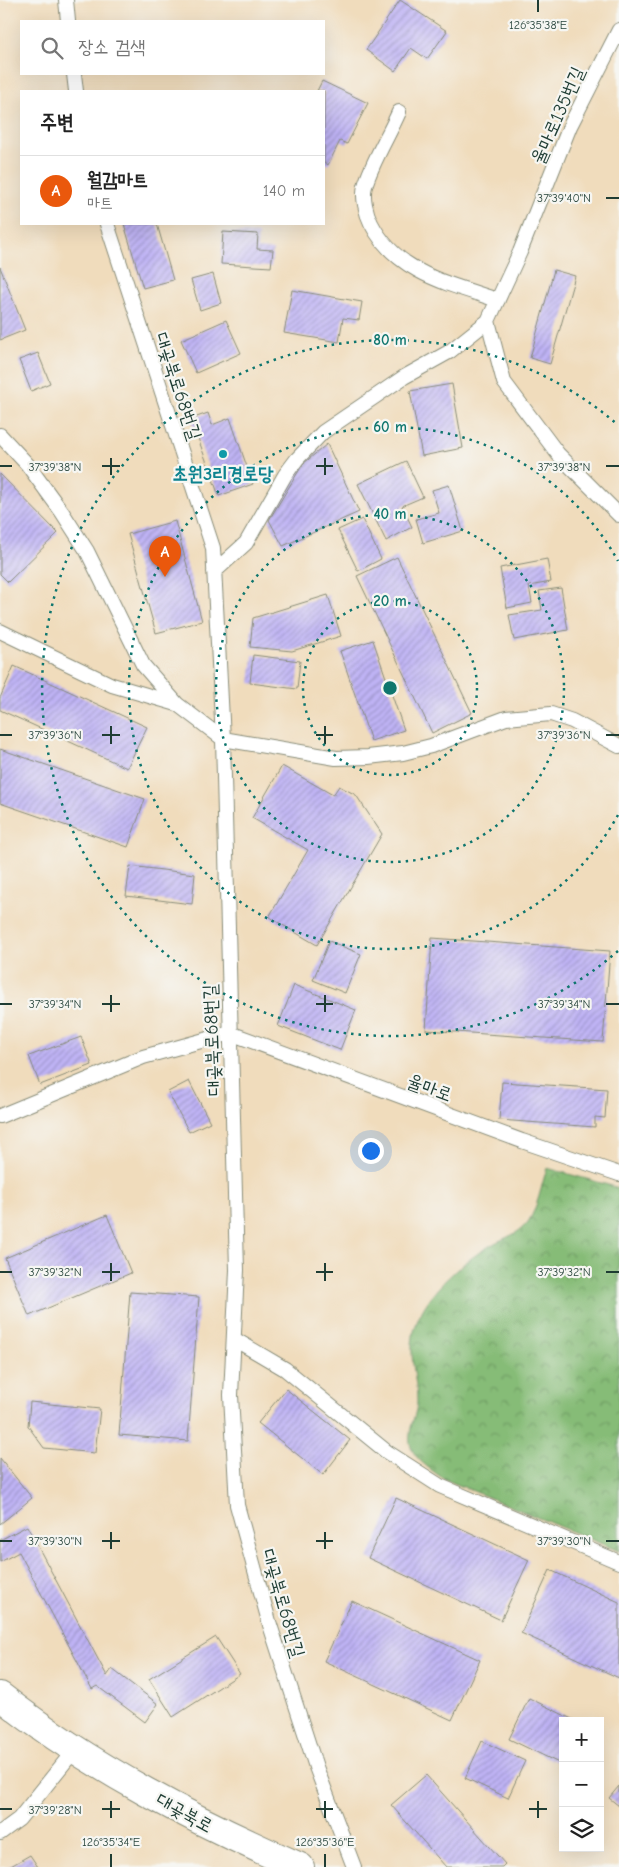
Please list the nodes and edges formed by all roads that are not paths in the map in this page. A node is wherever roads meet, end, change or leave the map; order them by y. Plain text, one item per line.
1 (66, 0) edge
2 (68, 20) edge
3 (619, 30) edge
4 (74, 75) edge
5 (76, 90) edge
6 (399, 112) dead end
7 (107, 225) edge
8 (498, 300) junction
9 (488, 321) junction
10 (0, 435) edge
11 (619, 515) edge
12 (214, 572) junction
13 (0, 631) edge
14 (177, 704) junction
15 (223, 739) junction
16 (619, 746) edge
17 (230, 1033) junction
18 (0, 1116) edge
19 (619, 1174) edge
20 (234, 1339) junction
21 (619, 1562) edge
22 (0, 1696) edge
23 (76, 1748) junction
24 (0, 1833) edge
25 (300, 1867) edge
26 (354, 1867) edge

1 - 2 lane
3 - 8 lane, 율마로135번길
4 - 5 lane
6 - 8 lane
7 - 12 lane, 대곶북로68번길
8 - 9 lane, 율마로135번길
9 - 11 lane
9 - 12 lane, 율마로135번길
10 - 14 lane
12 - 15 lane, 대곶북로68번길
13 - 14 lane
14 - 15 lane
15 - 16 lane
15 - 17 lane, 대곶북로68번길
17 - 18 lane
17 - 19 lane, 율마로
17 - 20 lane, 대곶북로68번길
20 - 21 lane
20 - 26 lane, 대곶북로68번길
22 - 23 street, 대곶북로
23 - 24 lane
23 - 25 street, 대곶북로

